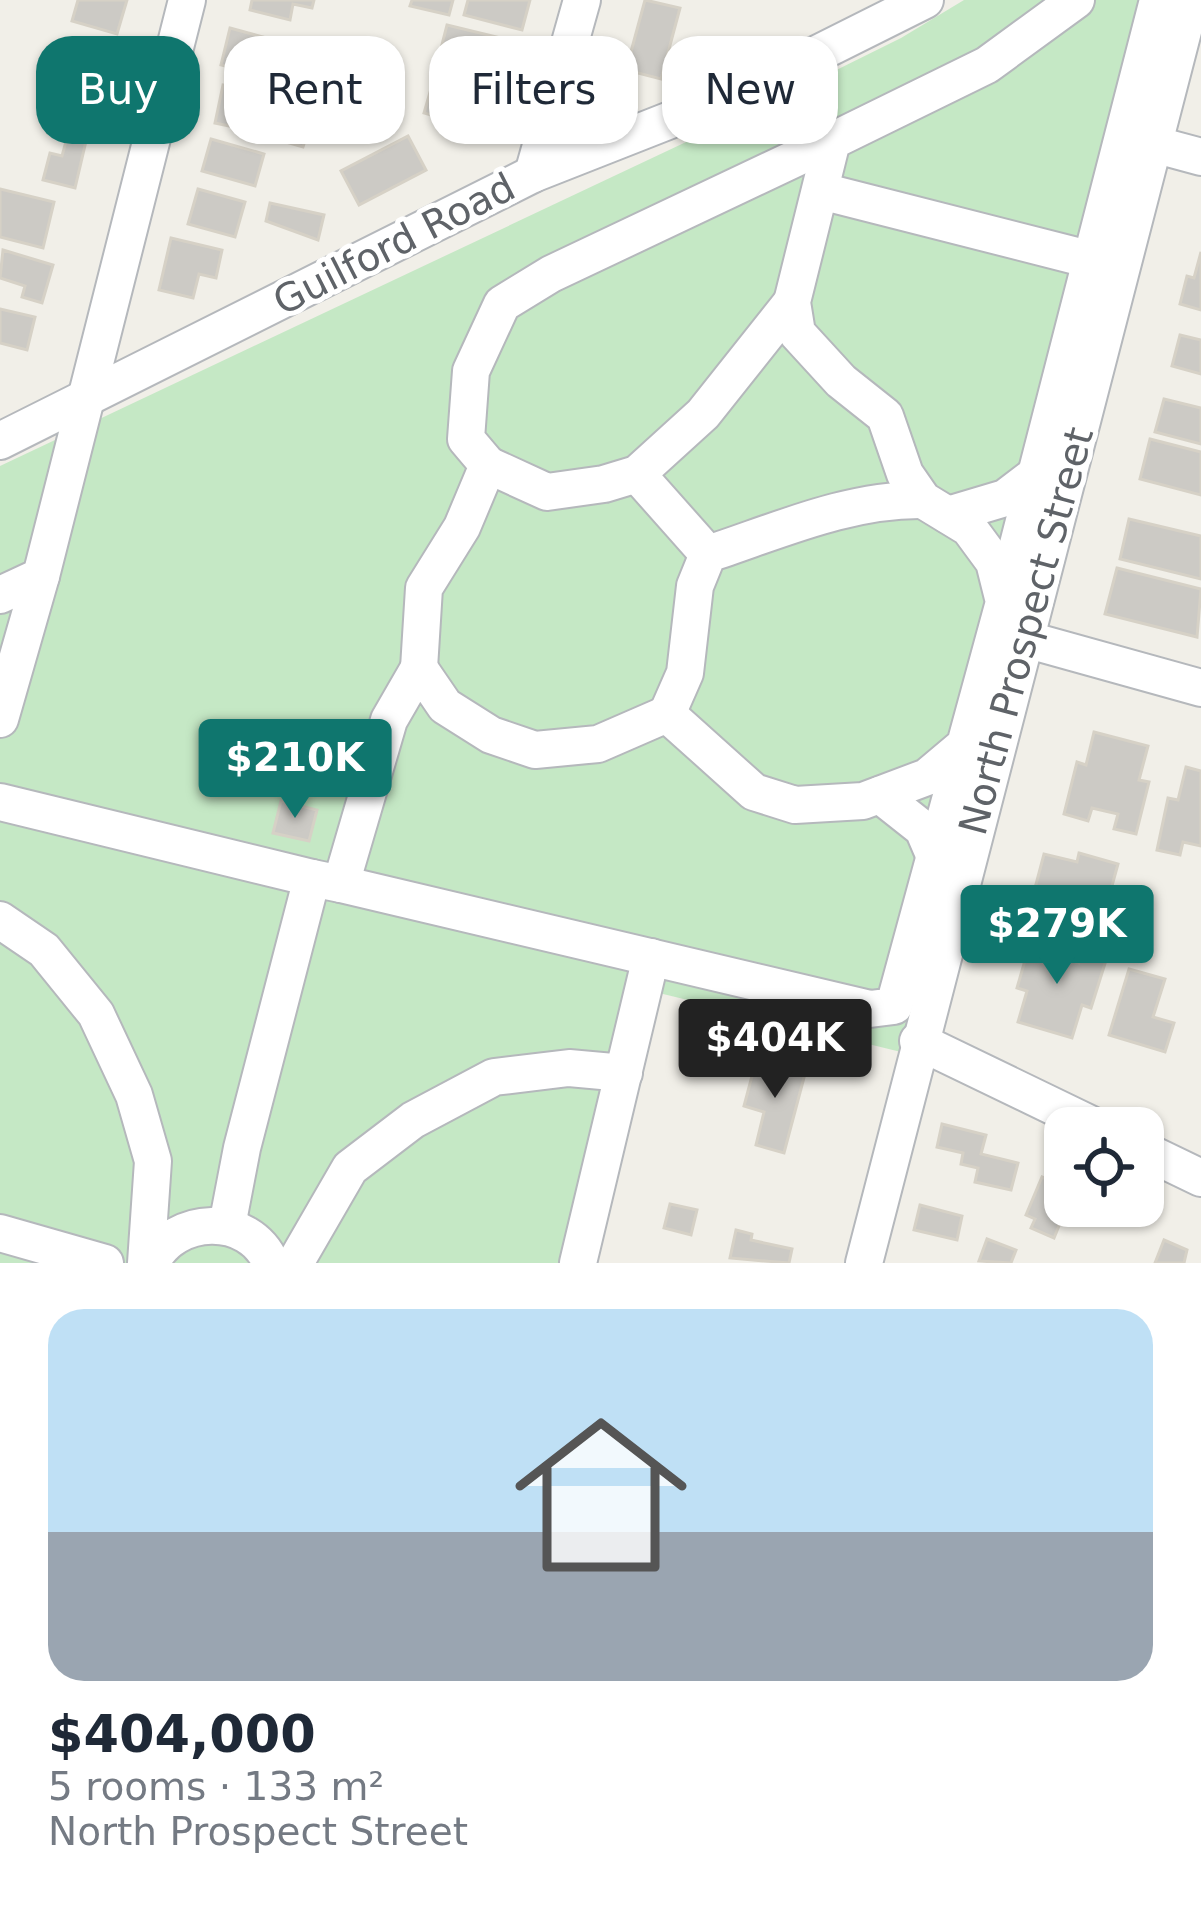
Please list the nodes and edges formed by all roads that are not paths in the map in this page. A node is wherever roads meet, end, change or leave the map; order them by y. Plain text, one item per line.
1 (187, 0) edge
2 (582, 0) edge
3 (925, 0) edge
4 (1076, 0) edge
5 (1158, 0) edge
6 (1191, 0) edge
7 (1185, 88) edge
8 (838, 138) edge
9 (826, 144) edge
10 (831, 144) edge
11 (1153, 144) junction
12 (1201, 157) edge
13 (533, 174) junction
14 (821, 191) junction
15 (1092, 260) junction
16 (792, 302) junction
17 (88, 398) junction
18 (0, 441) edge
19 (488, 465) junction
20 (637, 474) junction
21 (1034, 476) junction
22 (936, 508) junction
23 (708, 554) junction
24 (41, 576) junction
25 (0, 595) edge
26 (1004, 602) junction
27 (1025, 639) junction
28 (419, 668) junction
29 (1201, 688) edge
30 (667, 714) junction
31 (0, 719) edge
32 (965, 745) junction
33 (880, 795) junction
34 (0, 802) edge
35 (935, 857) junction
36 (327, 881) junction
37 (0, 920) edge
38 (651, 957) junction
39 (918, 1041) junction
40 (624, 1073) junction
41 (1055, 1107) edge
42 (1164, 1160) edge
43 (1201, 1178) edge
44 (227, 1226) junction
45 (0, 1234) edge
46 (105, 1263) edge
47 (149, 1263) edge
48 (271, 1263) edge
49 (295, 1263) edge
50 (578, 1263) edge
51 (864, 1263) edge

1 - 17 street
2 - 13 street
3 - 13 street, Guilford Road
4 - 8 street
5 - 15 street
6 - 7 street, North Prospect Street
7 - 11 street, North Prospect Street
9 - 19 street
10 - 14 street
11 - 12 street
11 - 27 street, North Prospect Street
13 - 17 street, Guilford Road
14 - 15 street
14 - 16 street
15 - 21 street
16 - 20 street
16 - 22 street
17 - 18 street, Guilford Road
17 - 24 street
19 - 20 street
19 - 28 street
20 - 23 street
21 - 22 street
21 - 26 street
22 - 23 street
22 - 26 street
23 - 30 street
24 - 25 street
24 - 31 street
26 - 32 street
27 - 29 street
27 - 39 street, North Prospect Street
28 - 30 street
28 - 36 street
30 - 33 street
32 - 33 street
32 - 35 street
33 - 35 street
34 - 36 street
35 - 38 street
36 - 38 street
36 - 44 street
37 - 47 street
38 - 40 street
39 - 41 street
39 - 51 street, North Prospect Street
40 - 49 street
40 - 50 street
42 - 43 street
44 - 47 street
44 - 48 street
45 - 46 street

